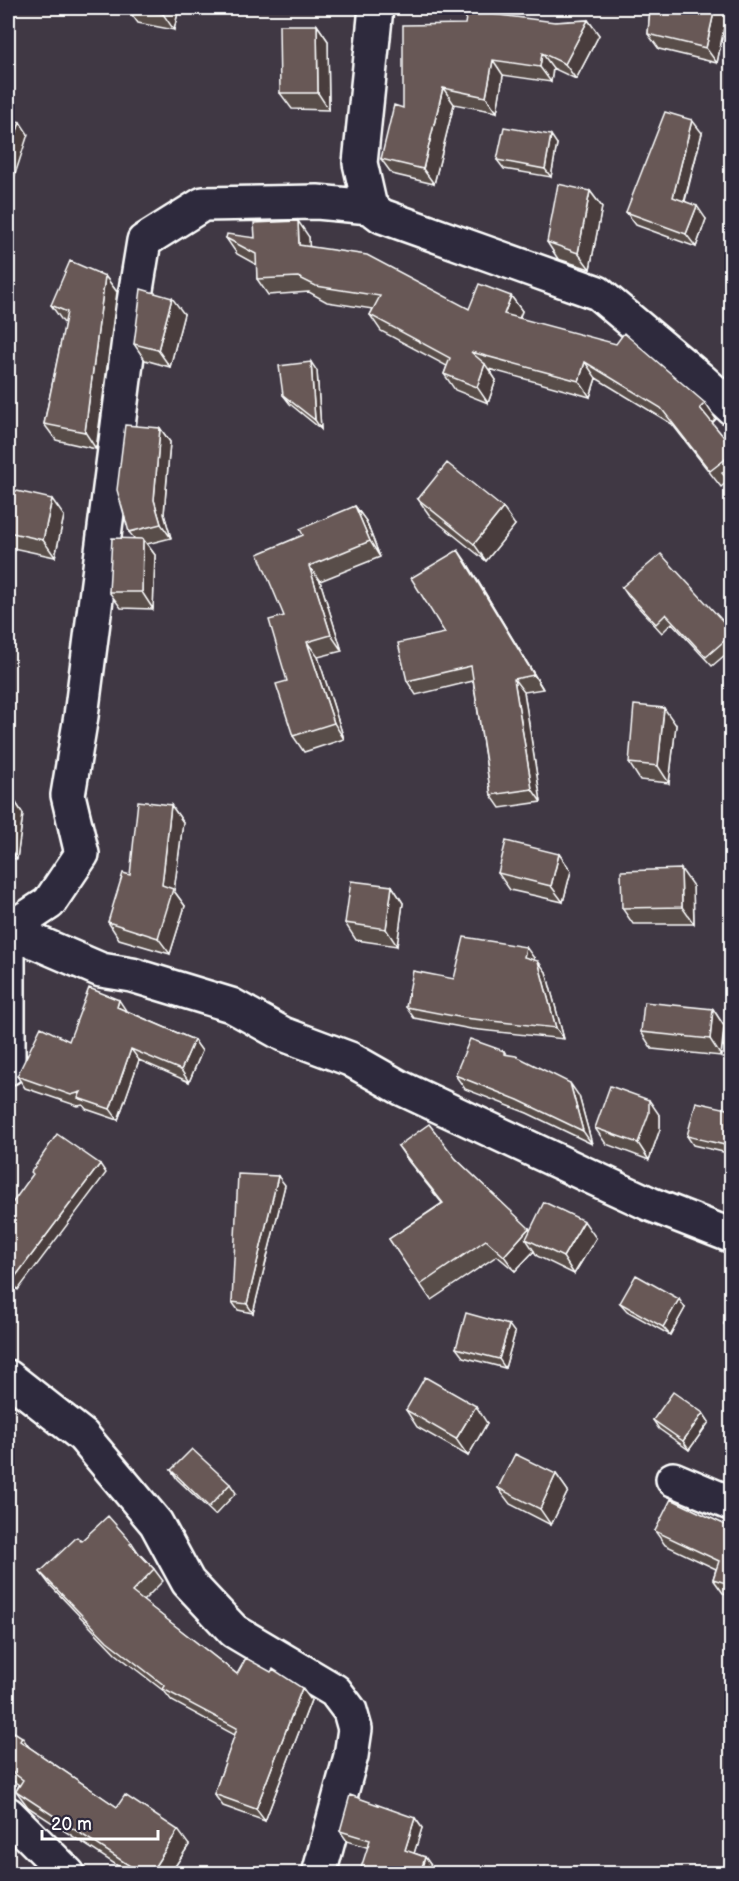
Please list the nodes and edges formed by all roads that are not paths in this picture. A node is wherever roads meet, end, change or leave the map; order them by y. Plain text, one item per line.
1 (376, 8) edge
2 (370, 207) junction
3 (732, 408) edge
4 (8, 930) edge
5 (8, 1068) edge
6 (732, 1236) edge
7 (8, 1377) edge
8 (674, 1479) dead end
9 (732, 1504) edge
10 (8, 1814) edge
11 (68, 1874) edge
12 (319, 1874) edge

1 - 2 street
2 - 3 street
2 - 4 street
4 - 5 street
4 - 6 street
7 - 12 street
8 - 9 street
10 - 11 street

